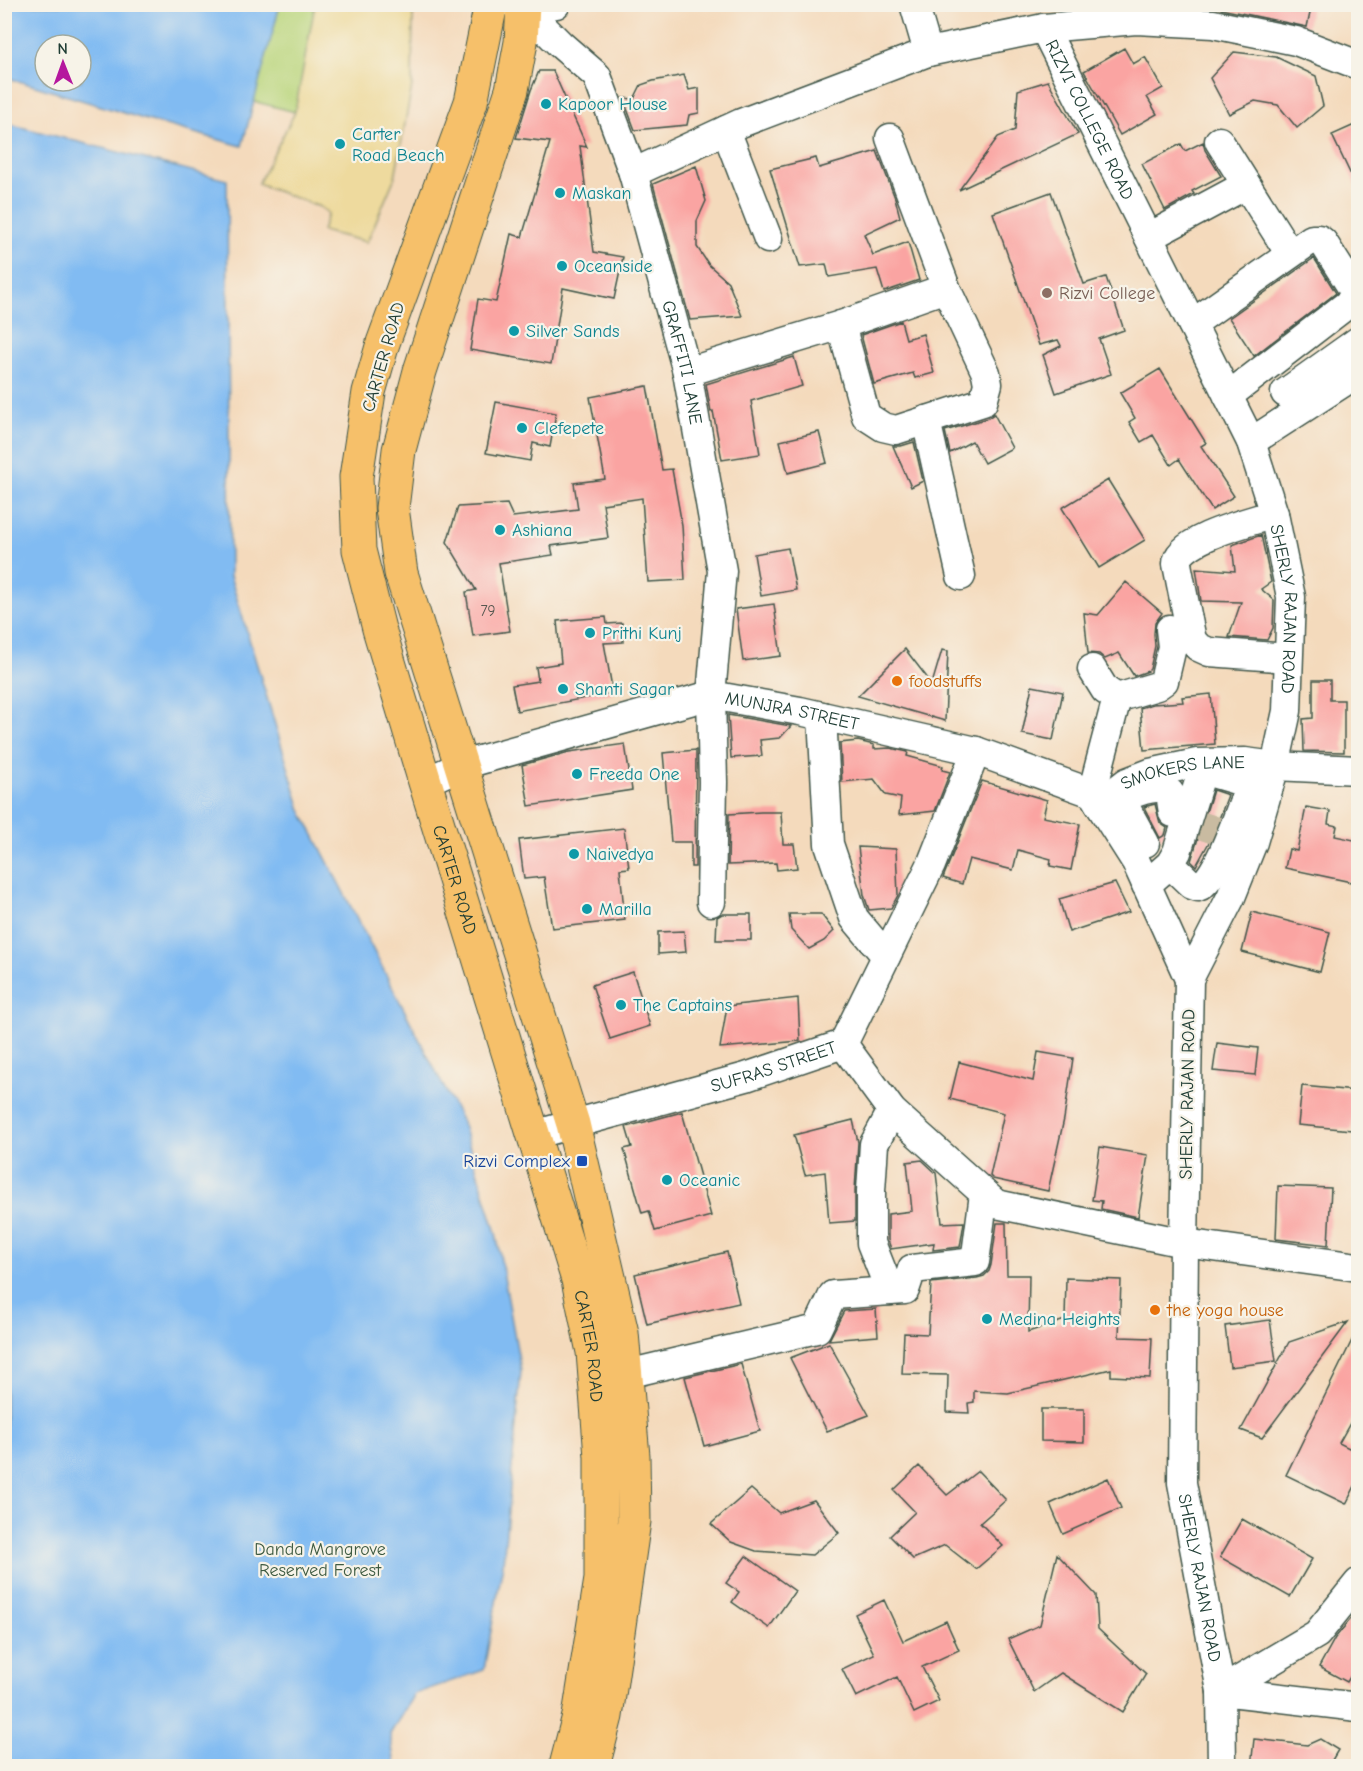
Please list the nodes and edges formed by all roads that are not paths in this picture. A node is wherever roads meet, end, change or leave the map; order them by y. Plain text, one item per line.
1 (556, 4) edge
2 (914, 4) edge
3 (513, 5) edge
4 (1044, 28) junction
5 (928, 52) junction
6 (1359, 65) edge
7 (726, 130) junction
8 (890, 138) dead end
9 (1219, 141) dead end
10 (633, 173) junction
11 (1246, 185) junction
12 (1149, 237) junction
13 (768, 239) dead end
14 (1290, 254) junction
15 (946, 288) junction
16 (1192, 324) junction
17 (841, 325) junction
18 (1359, 341) edge
19 (687, 372) junction
20 (1359, 374) edge
21 (1285, 393) dead end
22 (1228, 396) junction
23 (926, 420) junction
24 (1251, 442) junction
25 (1274, 514) junction
26 (961, 576) dead end
27 (1170, 629) dead end
28 (1288, 658) junction
29 (1092, 669) dead end
30 (711, 695) junction
31 (1117, 698) junction
32 (822, 716) junction
33 (976, 751) junction
34 (462, 765) junction
35 (1359, 770) edge
36 (1265, 780) junction
37 (424, 782) junction
38 (1104, 791) junction
39 (1184, 819) junction
40 (1236, 837) junction
41 (1154, 862) junction
42 (1206, 884) junction
43 (1231, 897) junction
44 (711, 902) dead end
45 (886, 956) junction
46 (1189, 979) junction
47 (843, 1044) junction
48 (892, 1111) junction
49 (573, 1124) junction
50 (533, 1135) junction
51 (984, 1194) junction
52 (1184, 1243) junction
53 (1359, 1267) edge
54 (890, 1291) junction
55 (627, 1374) junction
56 (595, 1379) junction
57 (1359, 1583) edge
58 (1221, 1691) junction
59 (1359, 1707) edge
60 (566, 1767) edge
61 (593, 1767) edge
62 (1222, 1767) edge

1 - 3 street
2 - 5 street
3 - 10 street, GRAFFITI LANE
3 - 34 main road, CARTER ROAD
3 - 37 main road, CARTER ROAD
4 - 5 street, RIZVI COLLEGE ROAD
4 - 6 street
4 - 12 street, RIZVI COLLEGE ROAD
5 - 7 street, RIZVI COLLEGE ROAD
7 - 10 street, RIZVI COLLEGE ROAD
7 - 13 street
8 - 15 street
9 - 11 street
10 - 19 street, GRAFFITI LANE
11 - 12 street
11 - 14 street
12 - 16 street, RIZVI COLLEGE ROAD
14 - 16 street
14 - 22 street
15 - 17 street
15 - 23 street
16 - 22 street, RIZVI COLLEGE ROAD
17 - 19 street
17 - 23 street
18 - 21 street
19 - 30 street, GRAFFITI LANE
20 - 24 street
22 - 24 street, RIZVI COLLEGE ROAD
23 - 26 street
24 - 25 street, SHERLY RAJAN ROAD
25 - 28 street, SHERLY RAJAN ROAD
25 - 28 street
27 - 31 street
28 - 36 street, SHERLY RAJAN ROAD
29 - 31 street
30 - 32 street, MUNJRA STREET
30 - 34 street, MUNJRA STREET
30 - 44 street, GRAFFITI LANE
31 - 38 street
32 - 33 street, MUNJRA STREET
32 - 45 street
33 - 38 street, MUNJRA STREET
33 - 45 street, SUFRAS STREET
34 - 37 street, MUNJRA STREET
34 - 49 main road, CARTER ROAD
35 - 36 street
36 - 38 street, SMOKERS LANE
36 - 39 street
36 - 40 street, SHERLY RAJAN ROAD
37 - 50 main road, CARTER ROAD
38 - 39 street
38 - 41 street
39 - 41 street
40 - 42 street
40 - 43 street, SHERLY RAJAN ROAD
41 - 42 street
41 - 46 street
42 - 43 street
43 - 46 street, SHERLY RAJAN ROAD
45 - 47 street, SUFRAS STREET
46 - 52 street, SHERLY RAJAN ROAD
47 - 48 street
47 - 49 street, SUFRAS STREET
48 - 51 street
48 - 54 street
49 - 50 street, SUFRAS STREET
49 - 55 main road, CARTER ROAD
50 - 56 main road, CARTER ROAD
51 - 52 street
51 - 54 street
52 - 53 street
52 - 58 street, SHERLY RAJAN ROAD
54 - 55 street
55 - 56 street
55 - 61 main road, CARTER ROAD
56 - 60 main road, CARTER ROAD
57 - 58 street
58 - 59 street
58 - 62 street, SHERLY RAJAN ROAD

